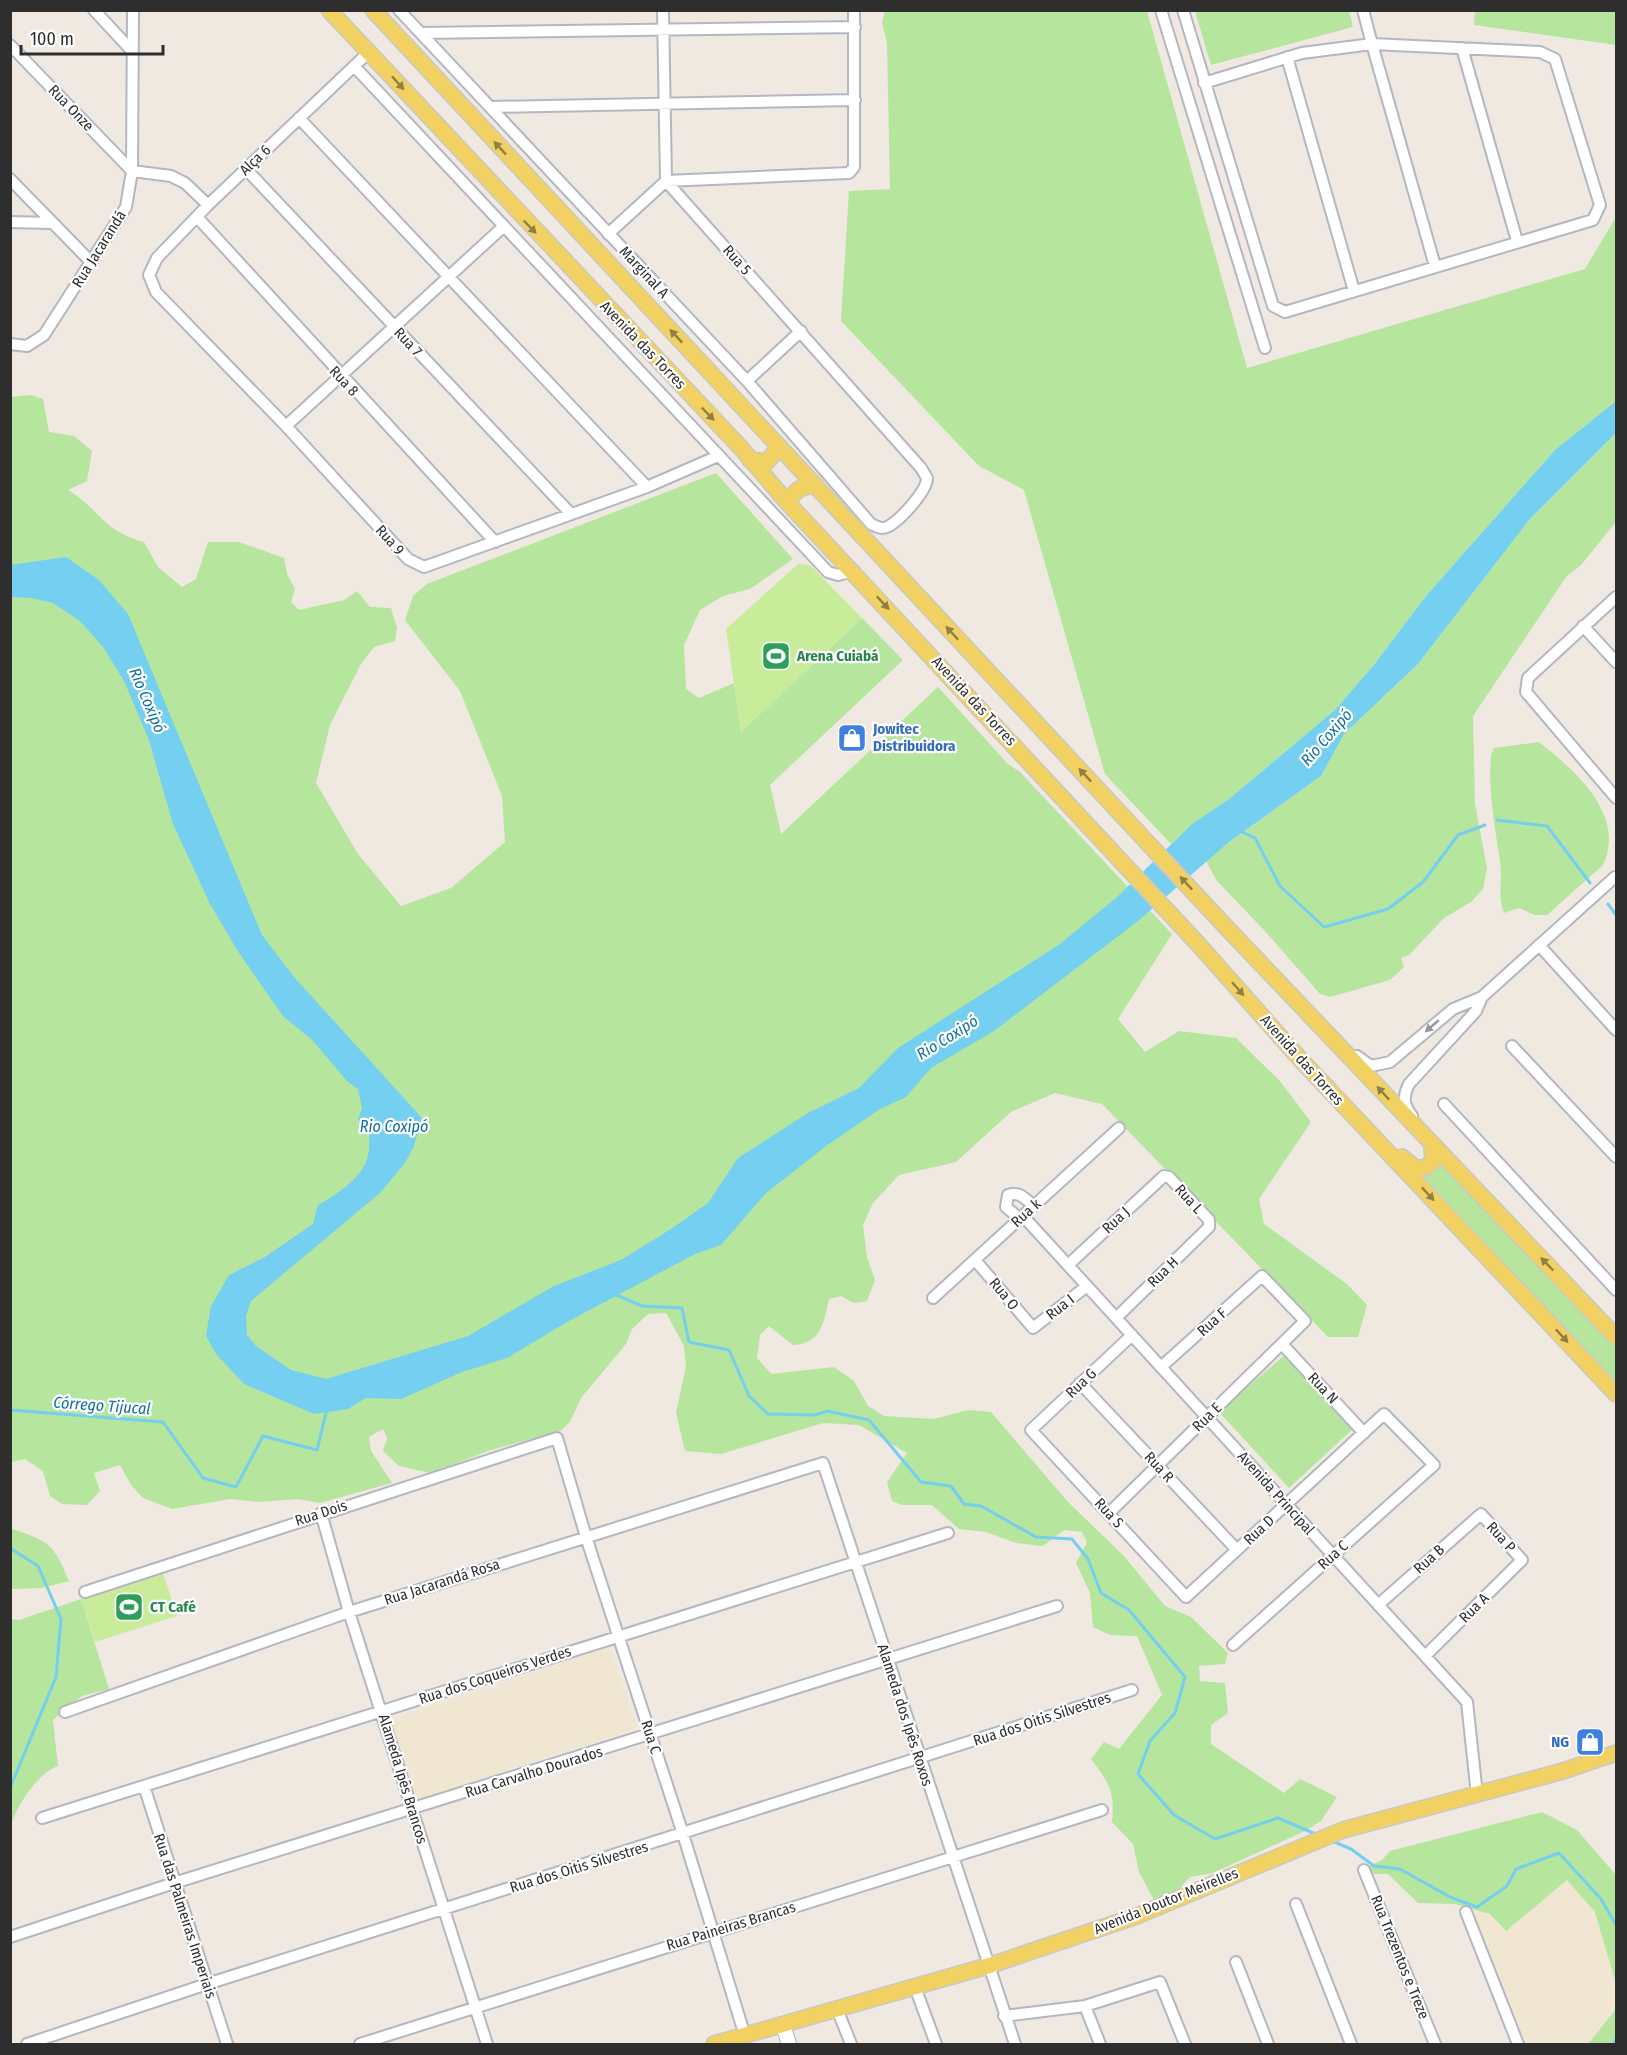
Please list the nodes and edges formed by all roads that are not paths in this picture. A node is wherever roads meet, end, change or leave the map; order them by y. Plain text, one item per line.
1 (94, 10) edge
2 (133, 10) edge
3 (329, 10) edge
4 (373, 10) edge
5 (399, 10) edge
6 (663, 10) edge
7 (854, 10) edge
8 (1161, 10) edge
9 (1183, 10) edge
10 (1363, 10) edge
11 (855, 27) junction
12 (664, 28) junction
13 (421, 33) junction
14 (1371, 44) junction
15 (10, 45) edge
16 (1462, 48) junction
17 (132, 51) junction
18 (370, 51) junction
19 (1287, 57) junction
20 (354, 66) junction
21 (1204, 83) junction
22 (855, 100) junction
23 (663, 103) junction
24 (490, 107) junction
25 (299, 117) junction
26 (246, 169) junction
27 (132, 171) junction
28 (10, 179) edge
29 (666, 181) junction
30 (208, 205) junction
31 (197, 217) junction
32 (10, 222) edge
33 (51, 223) junction
34 (504, 226) junction
35 (608, 234) junction
36 (1517, 241) junction
37 (92, 263) junction
38 (1436, 266) junction
39 (149, 275) joint
40 (450, 276) junction
41 (1354, 291) junction
42 (393, 327) junction
43 (801, 331) junction
44 (10, 344) edge
45 (1265, 348) dead end
46 (340, 376) junction
47 (747, 381) junction
48 (286, 426) junction
49 (779, 447) junction
50 (718, 456) junction
51 (750, 460) junction
52 (814, 484) junction
53 (647, 488) junction
54 (786, 501) junction
55 (570, 514) junction
56 (888, 527) joint
57 (495, 542) junction
58 (854, 571) junction
59 (1617, 597) edge
60 (1583, 626) junction
61 (1617, 662) edge
62 (1617, 798) edge
63 (1616, 876) edge
64 (1539, 945) junction
65 (1482, 997) junction
66 (1321, 1028) junction
67 (1617, 1030) edge
68 (1512, 1046) dead end
69 (1300, 1059) junction
70 (1444, 1104) dead end
71 (1119, 1128) dead end
72 (1432, 1146) junction
73 (1617, 1157) edge
74 (1164, 1176) joint
75 (1034, 1206) junction
76 (1021, 1217) junction
77 (1209, 1227) joint
78 (975, 1260) junction
79 (1068, 1265) junction
80 (1087, 1286) junction
81 (1617, 1290) edge
82 (933, 1298) dead end
83 (1116, 1318) junction
84 (1305, 1321) joint
85 (1033, 1328) joint
86 (1132, 1335) junction
87 (1617, 1337) edge
88 (1282, 1344) junction
89 (1161, 1367) junction
90 (1080, 1383) junction
91 (1617, 1394) edge
92 (1207, 1417) junction
93 (1031, 1430) joint
94 (1364, 1432) junction
95 (557, 1438) joint
96 (823, 1463) joint
97 (1434, 1465) joint
98 (1158, 1466) junction
99 (1286, 1504) junction
100 (321, 1513) junction
101 (1109, 1513) junction
102 (1481, 1514) joint
103 (948, 1533) dead end
104 (586, 1537) junction
105 (1237, 1550) junction
106 (1333, 1555) junction
107 (854, 1560) junction
108 (1522, 1560) joint
109 (86, 1592) dead end
110 (1186, 1597) joint
111 (1378, 1605) junction
112 (1056, 1606) dead end
113 (349, 1612) junction
114 (618, 1636) junction
115 (1233, 1645) dead end
116 (1425, 1656) junction
117 (889, 1660) junction
118 (1132, 1690) dead end
119 (382, 1711) junction
120 (65, 1712) dead end
121 (651, 1736) junction
122 (1617, 1754) edge
123 (919, 1759) junction
124 (144, 1786) junction
125 (1477, 1795) junction
126 (413, 1809) junction
127 (1102, 1810) dead end
128 (42, 1818) dead end
129 (683, 1834) junction
130 (952, 1858) junction
131 (1364, 1870) dead end
132 (174, 1883) junction
133 (1296, 1904) dead end
134 (443, 1909) junction
135 (1466, 1912) dead end
136 (713, 1932) junction
137 (10, 1937) edge
138 (1236, 1962) dead end
139 (990, 1965) junction
140 (207, 1984) junction
141 (915, 1987) junction
142 (1085, 2006) junction
143 (475, 2009) junction
144 (837, 2010) junction
145 (1004, 2016) junction
146 (783, 2025) junction
147 (745, 2036) junction
148 (27, 2044) edge
149 (226, 2044) edge
150 (360, 2044) edge
151 (487, 2044) edge
152 (714, 2044) edge
153 (789, 2044) edge
154 (850, 2044) edge
155 (936, 2044) edge
156 (1016, 2044) edge
157 (1100, 2044) edge
158 (1185, 2044) edge
159 (1268, 2044) edge
160 (1352, 2044) edge
161 (1435, 2044) edge
162 (1518, 2044) edge

1 - 17 street
2 - 17 street, Rua Jacarandá
3 - 18 main road, Avenida das Torres
49 -> 4 main road, Avenida das Torres
5 - 13 street, Marginal A
6 - 12 street
7 - 11 street
8 - 45 street
9 - 21 street
10 - 14 street
11 - 12 street
11 - 22 street
12 - 13 street
12 - 23 street
13 - 24 street, Marginal A
14 - 16 street
14 - 19 street
14 - 38 street
15 - 27 street, Rua Onze
16 - 36 street
16 - 36 street
17 - 27 street, Rua Jacarandá
18 - 20 street, Alça 6
18 -> 51 main road, Avenida das Torres
19 - 21 street
19 - 41 street
20 - 25 street, Alça 6
20 - 34 street
21 - 41 street
22 - 23 street
22 - 29 street
23 - 24 street
23 - 29 street
24 - 35 street, Marginal A
25 - 26 street, Alça 6
25 - 40 street
26 - 30 street, Alça 6
26 - 42 street, Rua 7
27 - 30 street
27 - 37 street, Rua Jacarandá
28 - 33 street
29 - 35 street
29 - 43 street, Rua 5
30 - 31 street, Alça 6
31 - 39 street, Alça 6
31 - 46 street, Rua 8
32 - 33 street
33 - 37 street
34 - 40 street
34 - 50 street
35 - 47 street, Marginal A
36 - 38 street
37 - 44 street, Rua Jacarandá
38 - 41 street
39 - 48 street, Rua 9
40 - 42 street
40 - 53 street
42 - 46 street
42 - 55 street, Rua 7
43 - 47 street
43 - 56 street, Rua 5
46 - 48 street
46 - 57 street, Rua 8
47 - 56 street, Marginal A
48 - 57 street, Rua 9
49 - 51 main road
49 - 52 main road, Avenida das Torres
50 - 53 street, Rua 9
50 - 58 street
51 - 54 main road, Avenida das Torres
52 - 54 main road
66 -> 52 main road, Avenida das Torres
53 - 55 street, Rua 9
54 - 58 main road, Avenida das Torres
55 - 57 street, Rua 9
58 -> 69 main road, Avenida das Torres
59 - 60 street
60 - 61 street
60 - 62 street
63 - 64 street
64 - 65 street
64 - 67 street
65 -> 66 street
65 - 72 street
72 -> 66 main road, Avenida das Torres
68 - 73 street
69 - 72 main road
69 -> 91 main road, Avenida das Torres
70 - 81 street
71 - 75 street, Rua k
87 -> 72 main road, Avenida das Torres
74 - 77 street, Rua L
74 - 79 street, Rua J
75 - 76 street, Rua k
75 - 76 street, Avenida Principal
76 - 78 street, Rua k
76 - 79 street, Avenida Principal
77 - 83 street, Rua H
78 - 82 street, Rua k
78 - 85 street, Rua O
79 - 80 street, Avenida Principal
80 - 83 street, Avenida Principal
80 - 85 street, Rua I
83 - 86 street, Avenida Principal
84 - 88 street, Rua E
84 - 89 street, Rua F
86 - 89 street, Avenida Principal
86 - 90 street, Rua G
88 - 92 street, Rua E
88 - 94 street, Rua N
89 - 92 street, Avenida Principal
90 - 93 street, Rua G
90 - 98 street, Rua R
92 - 98 street, Rua E
92 - 99 street, Avenida Principal
93 - 101 street, Rua S
94 - 97 street, Rua D
94 - 99 street, Rua D
95 - 100 street, Rua Dois
95 - 104 street, Rua C
96 - 104 street, Rua Jacarandá Rosa
96 - 107 street, Alameda dos Ipês Roxos
97 - 106 street, Rua C
98 - 101 street, Rua E
98 - 105 street, Rua R
99 - 105 street, Rua D
99 - 106 street, Avenida Principal
100 - 109 street, Rua Dois
100 - 113 street, Alameda Ipês Brancos
101 - 110 street, Rua S
102 - 108 street, Rua P
102 - 111 street, Rua B
103 - 107 street, Rua dos Coqueiros Verdes
104 - 113 street, Rua Jacarandá Rosa
104 - 114 street, Rua C
105 - 110 street, Rua D
106 - 111 street, Avenida Principal
106 - 115 street, Rua C
107 - 114 street, Rua dos Coqueiros Verdes
107 - 117 street, Alameda dos Ipês Roxos
108 - 116 street, Rua A
111 - 116 street, Avenida Principal
112 - 117 street, Rua Carvalho Dourados
113 - 119 street, Alameda Ipês Brancos
113 - 120 street, Rua Jacarandá Rosa
114 - 119 street, Rua dos Coqueiros Verdes
114 - 121 street, Rua C
116 - 125 street, Avenida Principal
117 - 121 street, Rua Carvalho Dourados
117 - 123 street, Alameda dos Ipês Roxos
118 - 123 street, Rua dos Oitis Silvestres
119 - 124 street, Rua dos Coqueiros Verdes
119 - 126 street, Alameda Ipês Brancos
121 - 126 street, Rua Carvalho Dourados
121 - 129 street, Rua C
122 - 125 main road, Avenida Doutor Meirelles
123 - 129 street, Rua dos Oitis Silvestres
123 - 130 street, Alameda dos Ipês Roxos
124 - 128 street, Rua dos Coqueiros Verdes
124 - 132 street, Rua das Palmeiras Imperiais
125 - 139 main road, Avenida Doutor Meirelles
126 - 132 street, Rua Carvalho Dourados
126 - 134 street, Alameda Ipês Brancos
127 - 130 street, Rua Paineiras Brancas
129 - 134 street, Rua dos Oitis Silvestres
129 - 136 street, Rua C
130 - 136 street, Rua Paineiras Brancas
130 - 139 street, Alameda dos Ipês Roxos
131 - 161 street, Rua Trezentos e Treze
132 - 137 street, Rua Carvalho Dourados
132 - 140 street, Rua das Palmeiras Imperiais
133 - 160 street
134 - 140 street, Rua dos Oitis Silvestres
134 - 143 street, Alameda Ipês Brancos
135 - 162 street
136 - 143 street, Rua Paineiras Brancas
136 - 147 street, Rua C
138 - 159 street
139 - 141 main road, Avenida Doutor Meirelles
139 - 145 street, Alameda dos Ipês Roxos
140 - 148 street, Rua dos Oitis Silvestres
140 - 149 street, Rua das Palmeiras Imperiais
141 - 144 main road, Avenida Doutor Meirelles
141 - 155 street
142 - 145 street
142 - 157 street
142 - 158 street
143 - 150 street, Rua Paineiras Brancas
143 - 151 street, Alameda Ipês Brancos
144 - 146 main road, Avenida Doutor Meirelles
144 - 154 street
145 - 156 street, Alameda dos Ipês Roxos
146 - 147 main road, Avenida Doutor Meirelles
146 - 153 street
147 - 152 main road, Avenida Doutor Meirelles

